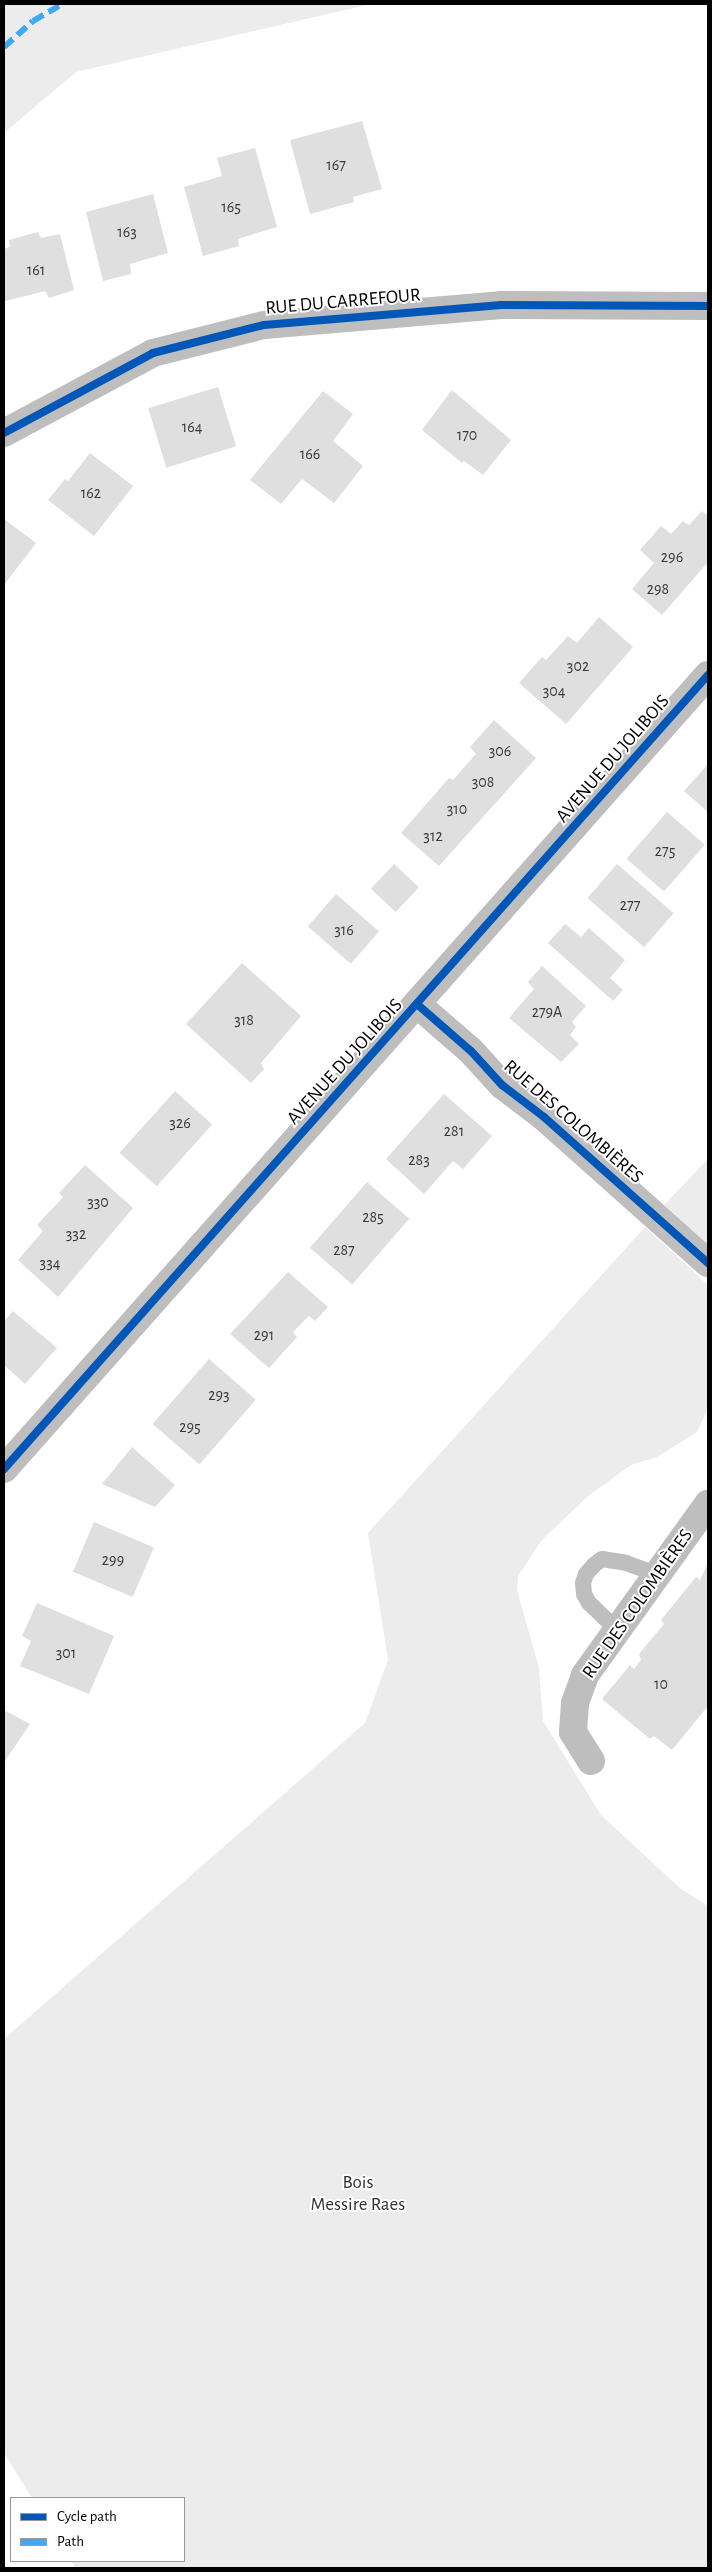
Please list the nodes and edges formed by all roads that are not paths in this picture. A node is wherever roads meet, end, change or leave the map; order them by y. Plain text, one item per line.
1 (708, 306) edge
2 (4, 433) edge
3 (708, 675) edge
4 (418, 1005) junction
5 (708, 1263) edge
6 (4, 1469) edge
7 (708, 1504) edge
8 (656, 1574) junction
9 (616, 1629) junction
10 (591, 1761) dead end

1 - 2 street, RUE DU CARREFOUR
3 - 4 street, AVENUE DU JOLIBOIS
4 - 5 street, RUE DES COLOMBIÈRES
4 - 6 street, AVENUE DU JOLIBOIS
7 - 8 street, RUE DES COLOMBIÈRES
8 - 9 street, RUE DES COLOMBIÈRES
8 - 9 lane
9 - 10 street, RUE DES COLOMBIÈRES

